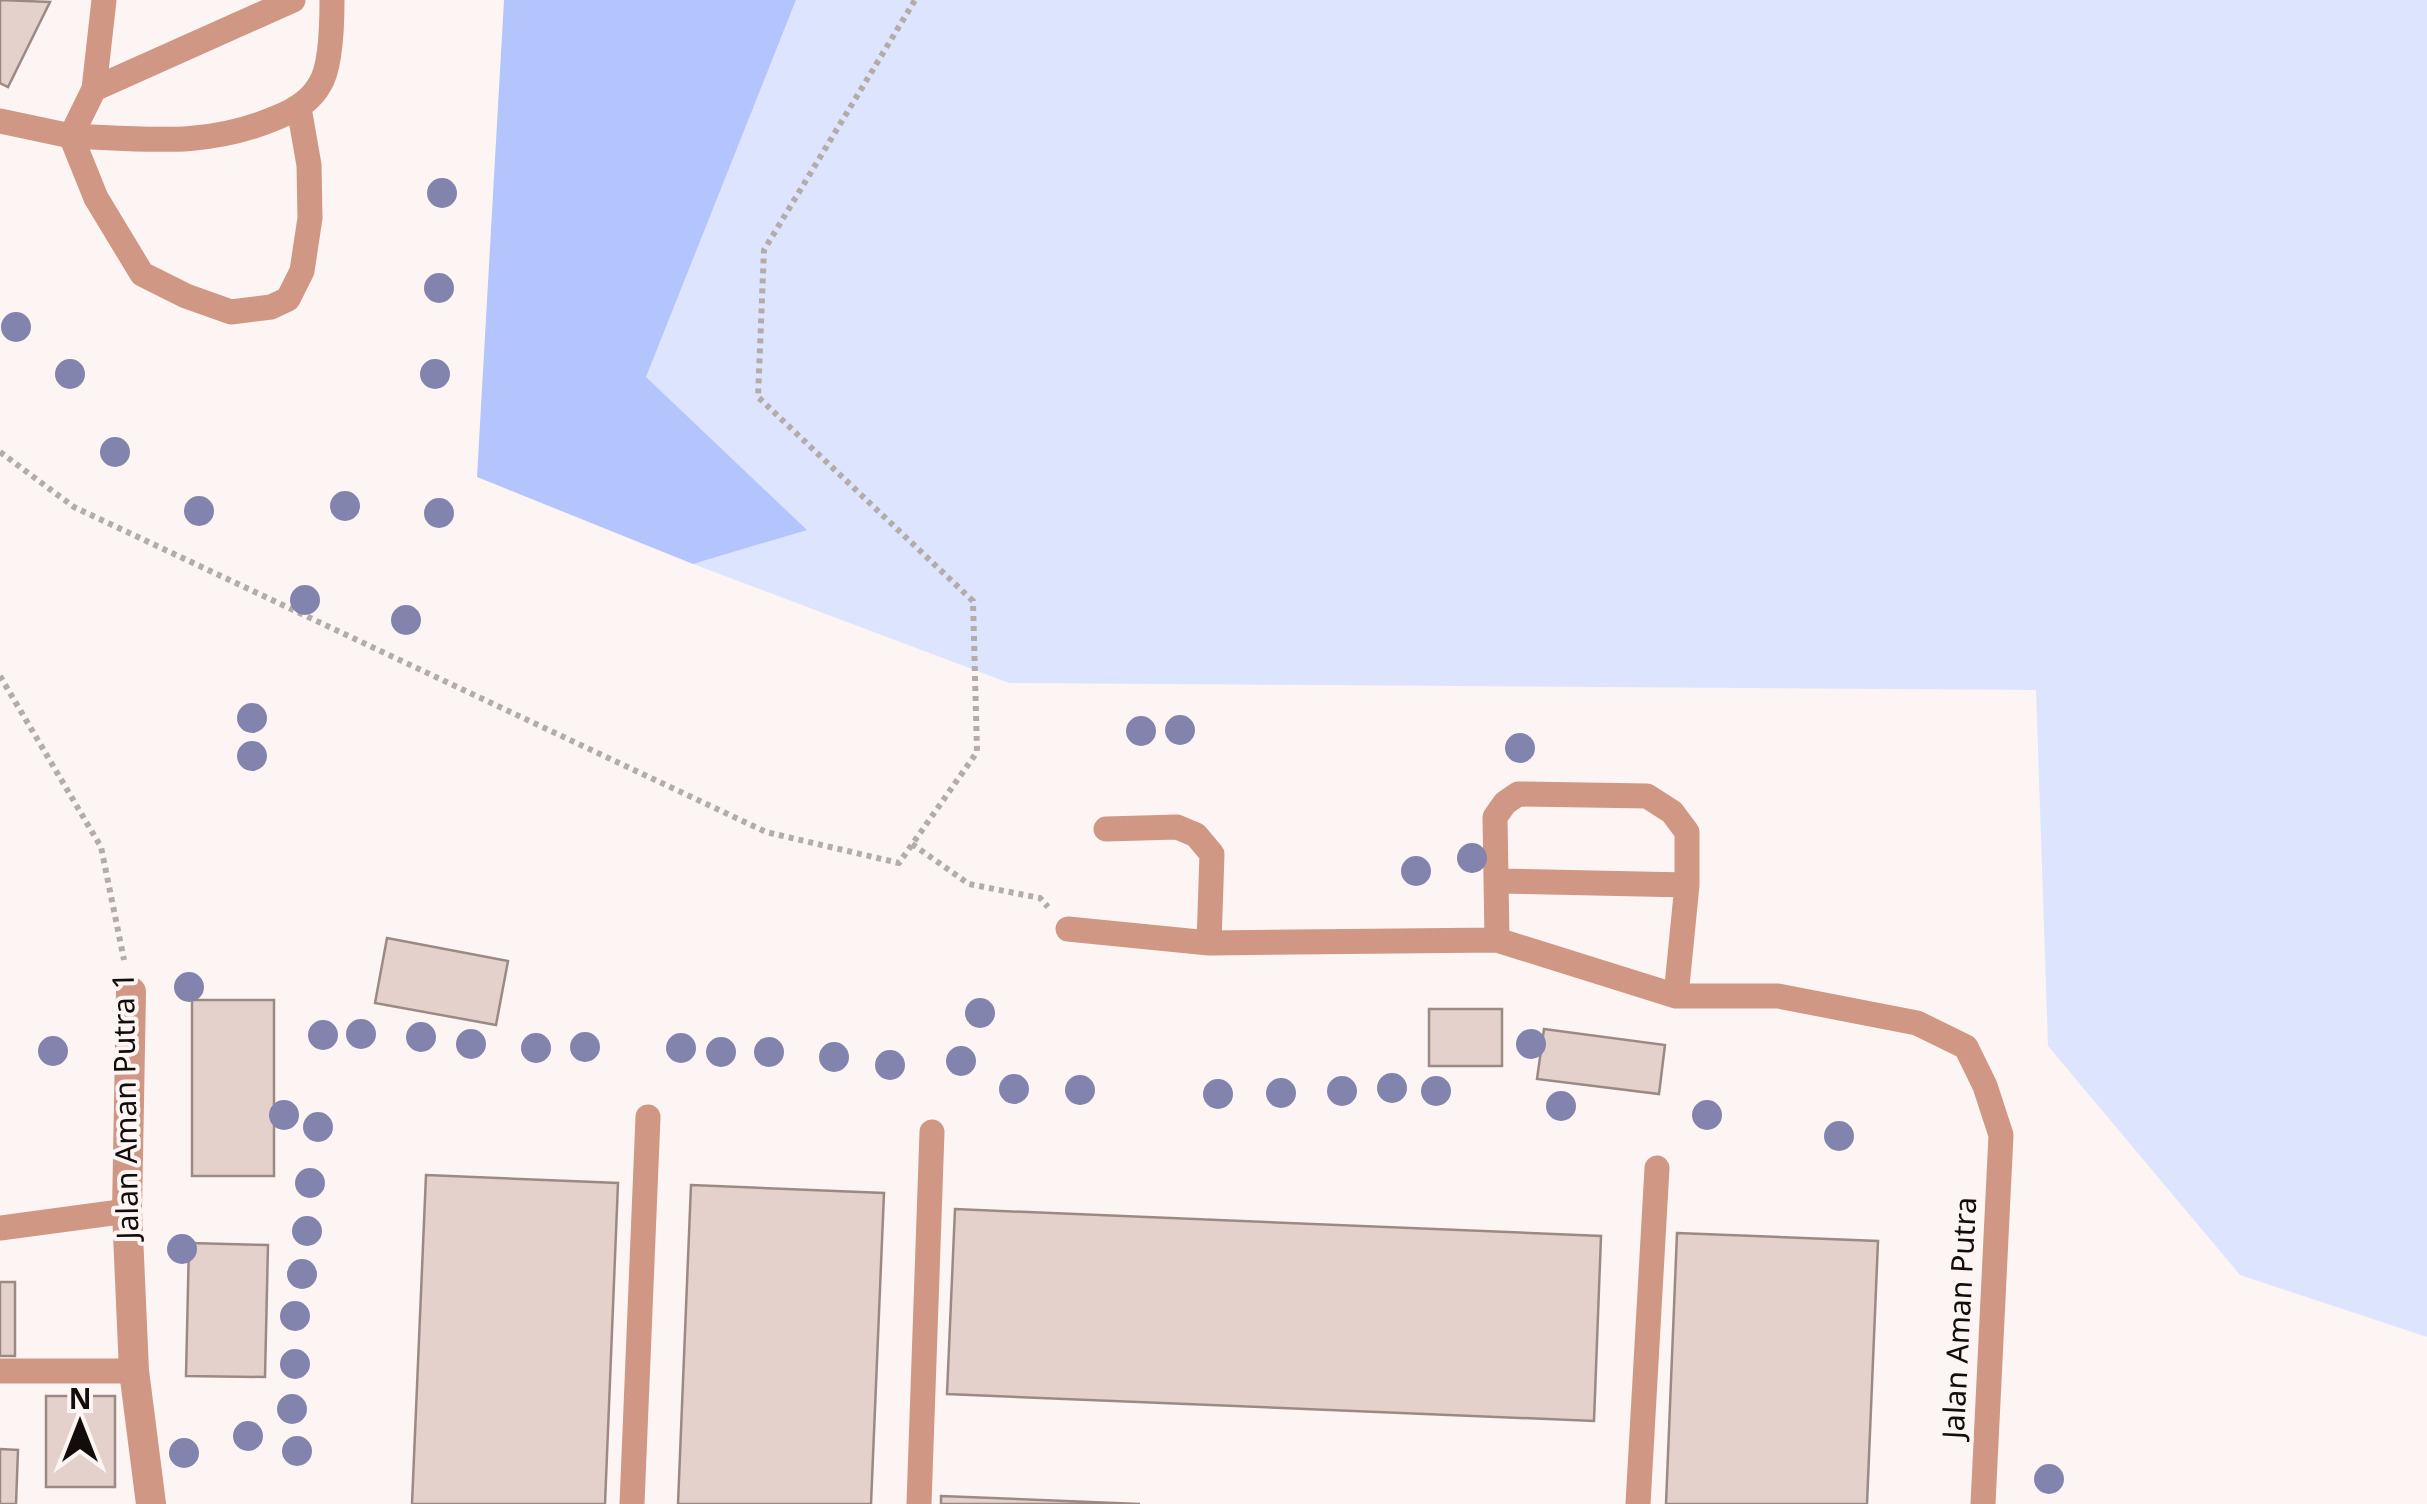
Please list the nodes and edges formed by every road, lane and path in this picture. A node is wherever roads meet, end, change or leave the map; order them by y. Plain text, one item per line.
1 (104, 0) edge
2 (293, 0) edge
3 (332, 0) edge
4 (915, 0) edge
5 (94, 89) junction
6 (299, 108) junction
7 (0, 121) edge
8 (71, 136) junction
9 (0, 452) edge
10 (0, 676) edge
11 (1106, 829) dead end
12 (912, 844) junction
13 (1496, 881) junction
14 (1687, 885) junction
15 (1068, 929) joint
16 (1496, 940) junction
17 (1209, 943) junction
18 (130, 992) joint
19 (1676, 996) junction
20 (648, 1117) dead end
21 (932, 1132) dead end
22 (1657, 1168) dead end
23 (127, 1211) junction
24 (0, 1228) edge
25 (0, 1371) edge
26 (134, 1371) junction
27 (151, 1504) edge
28 (632, 1504) edge
29 (920, 1504) edge
30 (1638, 1504) edge
31 (1983, 1504) edge

1 - 5 lane
2 - 5 lane
3 - 6 lane
4 - 12 path
5 - 8 lane
6 - 8 lane
6 - 8 lane
7 - 8 lane
9 - 12 path
10 - 18 path, Jalan Aman Putra 1
11 - 17 lane
12 - 15 path
13 - 14 lane
13 - 14 lane
13 - 16 lane
14 - 19 lane
15 - 17 lane
16 - 17 lane
16 - 19 lane
18 - 23 street, Jalan Aman Putra 1
19 - 31 lane, Jalan Aman Putra
20 - 28 lane
21 - 29 lane
22 - 30 lane
23 - 24 lane
23 - 26 street, Jalan Aman Putra 1
25 - 26 lane
26 - 27 street, Jalan Aman Putra 1

